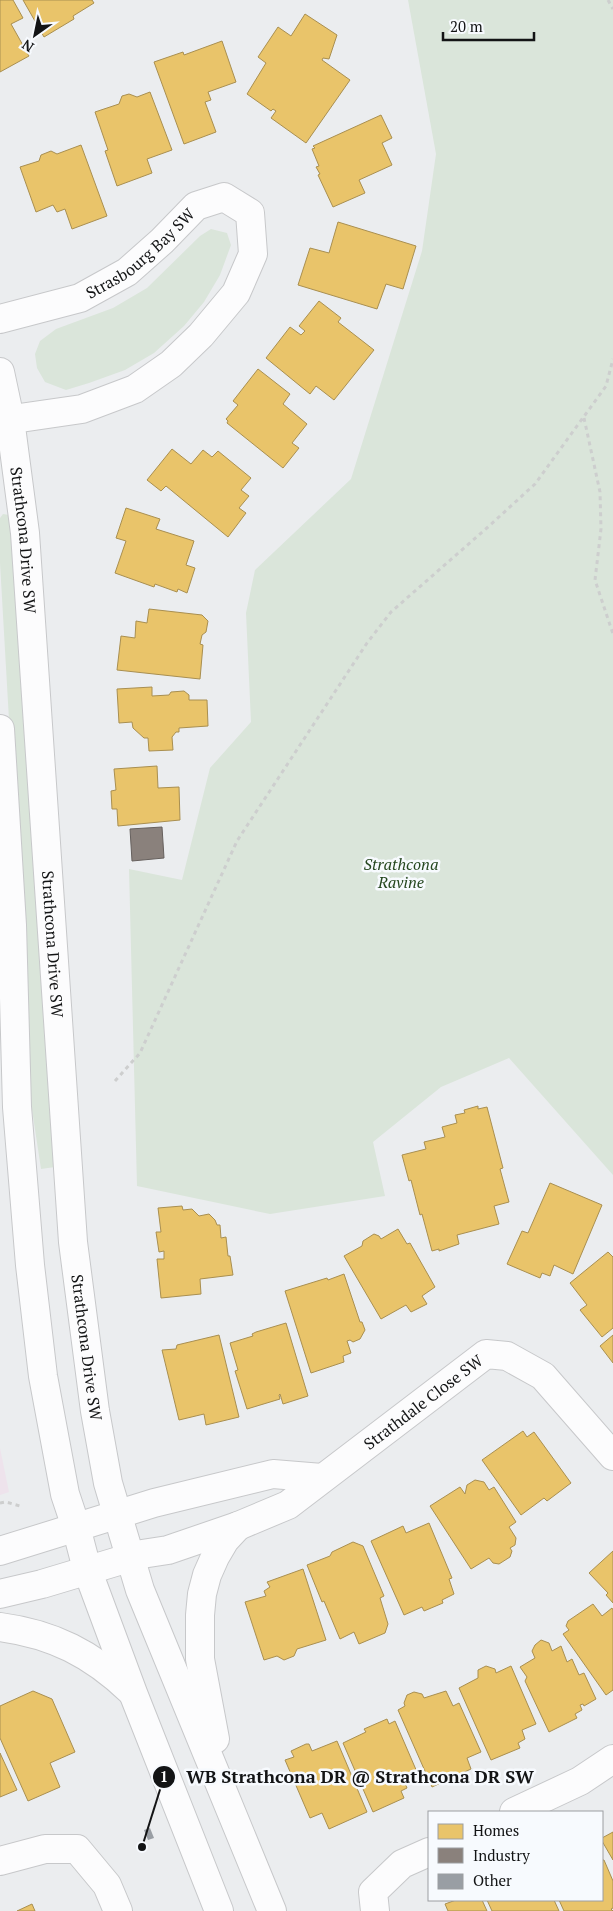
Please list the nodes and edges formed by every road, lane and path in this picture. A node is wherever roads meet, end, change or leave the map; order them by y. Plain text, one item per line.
1 (608, 0) edge
2 (613, 9) edge
3 (0, 319) edge
4 (613, 359) edge
5 (0, 372) edge
6 (584, 418) junction
7 (5, 420) edge
8 (613, 634) edge
9 (0, 729) edge
10 (115, 1081) dead end
11 (613, 1456) edge
12 (322, 1478) junction
13 (0, 1504) edge
14 (20, 1506) dead end
15 (116, 1515) junction
16 (238, 1526) junction
17 (76, 1527) junction
18 (0, 1550) edge
19 (130, 1558) junction
20 (87, 1569) junction
21 (0, 1594) edge
22 (0, 1627) edge
23 (133, 1693) junction
24 (613, 1759) edge
25 (516, 1811) edge
26 (246, 1846) junction
27 (428, 1852) edge
28 (0, 1861) edge
29 (118, 1911) edge
30 (219, 1911) edge
31 (272, 1911) edge
32 (375, 1911) edge

1 - 2 path
3 - 7 street, Strasbourg Bay SW
4 - 6 path
5 - 7 street, Strathcona Drive SW
6 - 8 path
6 - 10 path
7 - 15 street, Strathcona Drive SW
9 - 17 street
11 - 12 street, Strathdale Close SW
12 - 15 street
12 - 16 street, Strathdale Close SW
13 - 14 path
15 - 17 street
15 - 19 street, Strathcona Drive SW
16 - 19 street, Strathdale Close SW
16 - 26 street
17 - 18 street
17 - 20 street
19 - 20 street
19 - 26 street, Strathcona Drive SW
20 - 21 street
20 - 23 street
22 - 23 street
23 - 30 street
24 - 25 street
26 - 31 street, Strathcona Drive SW
27 - 32 street
28 - 29 street

